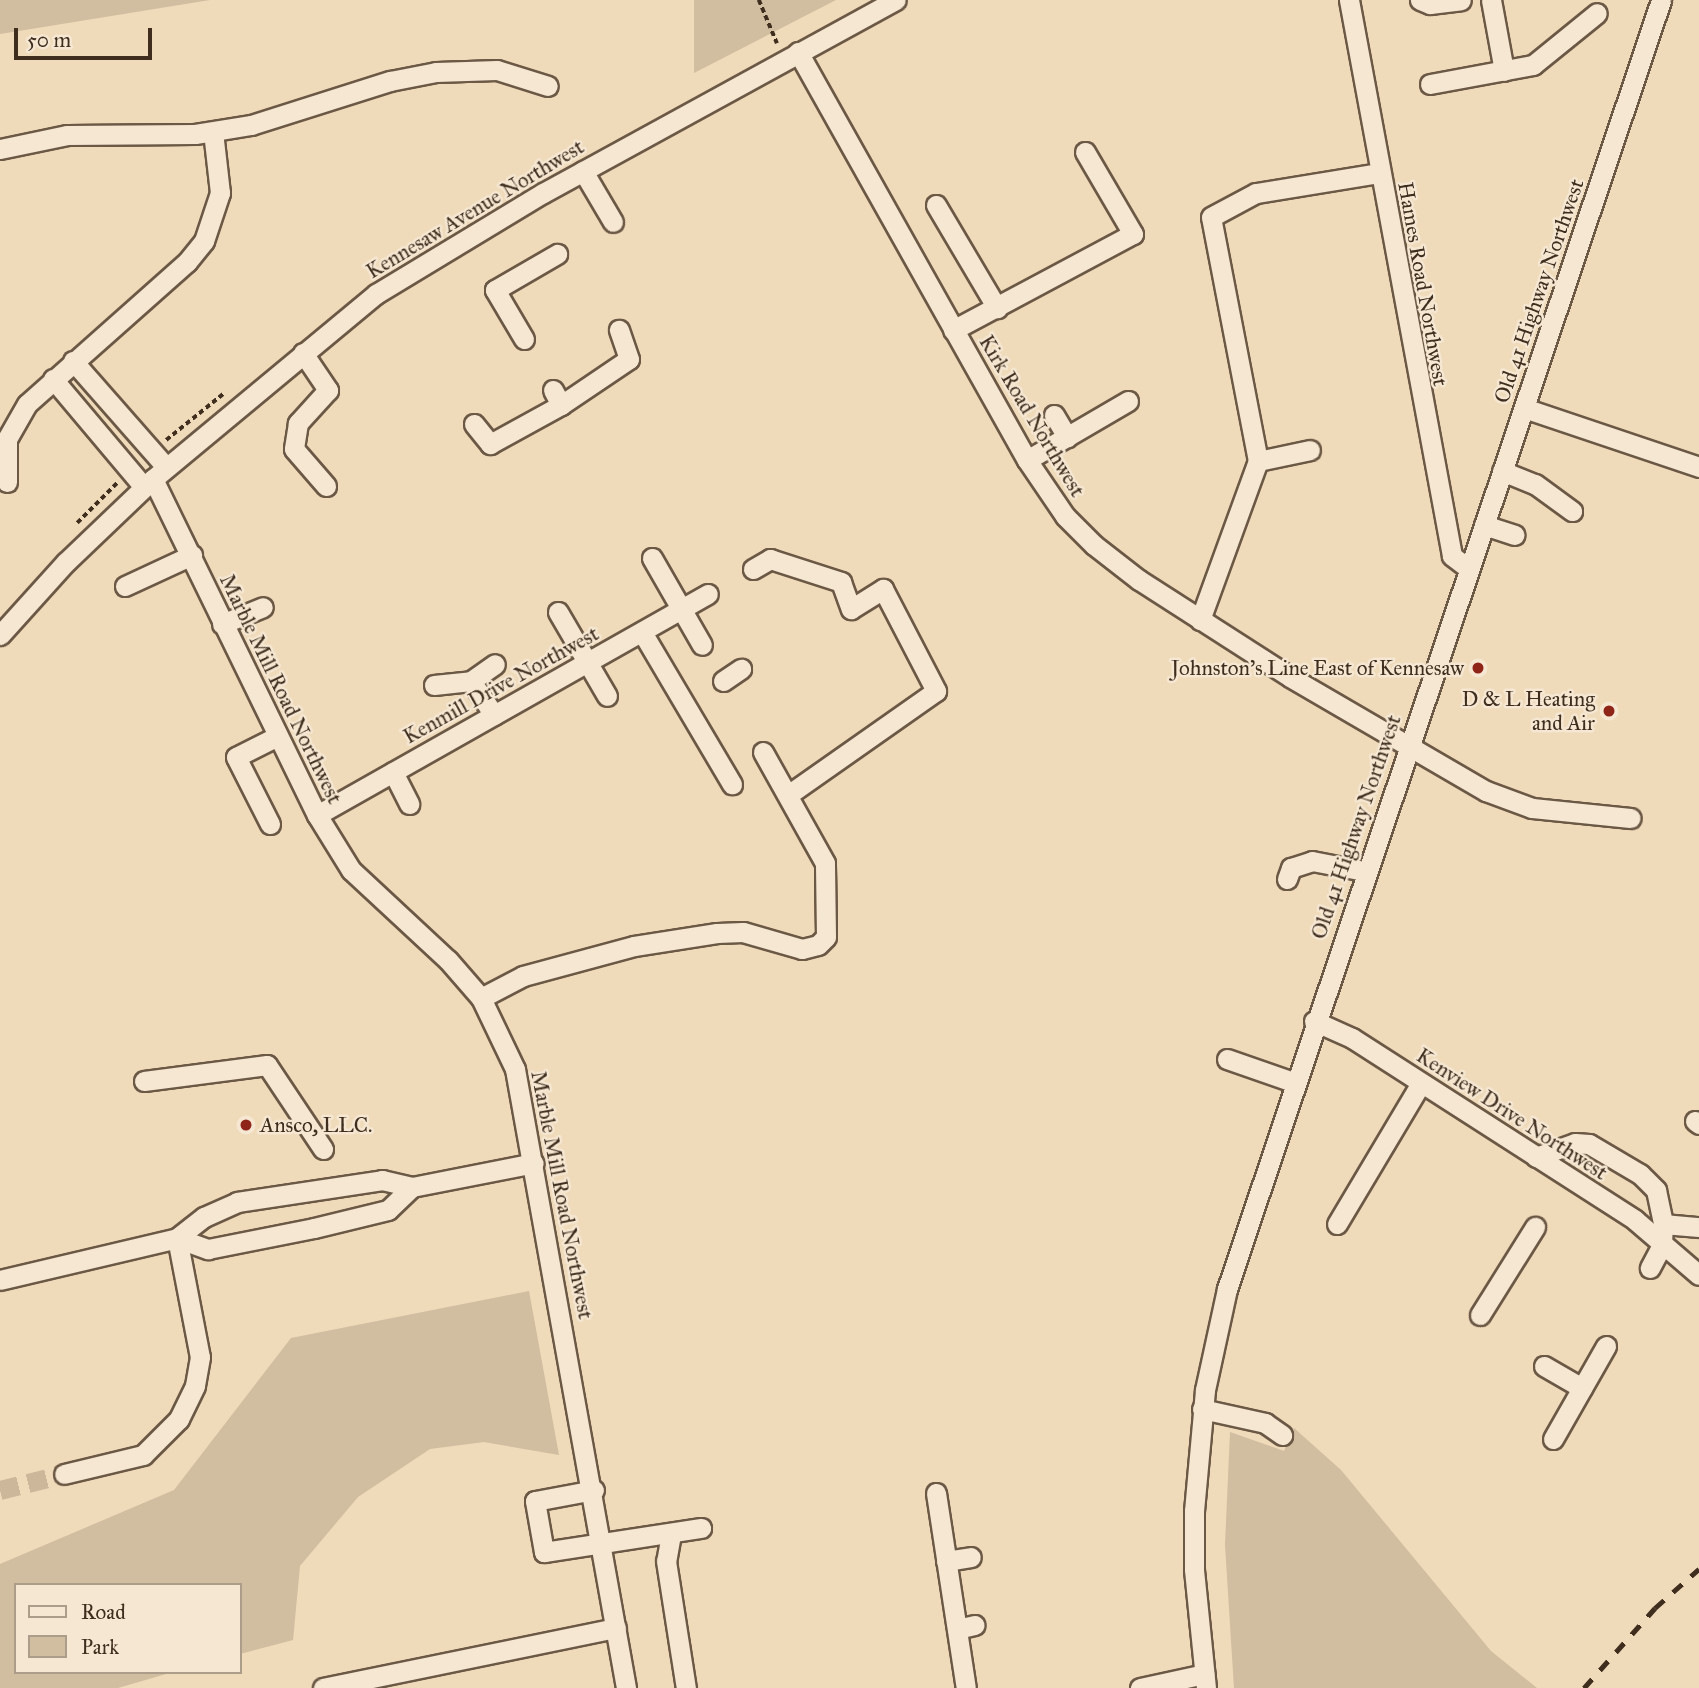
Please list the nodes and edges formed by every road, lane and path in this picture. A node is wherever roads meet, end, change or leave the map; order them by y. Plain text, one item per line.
1 (759, 0) edge
2 (896, 0) edge
3 (1349, 0) edge
4 (1420, 0) edge
5 (1461, 0) edge
6 (1491, 0) edge
7 (1661, 0) edge
8 (1597, 13) dead end
9 (778, 45) dead end
10 (799, 52) junction
11 (1504, 71) junction
12 (1430, 84) dead end
13 (548, 86) dead end
14 (213, 132) junction
15 (0, 149) edge
16 (1085, 152) dead end
17 (583, 171) junction
18 (1379, 173) junction
19 (936, 205) dead end
20 (613, 222) dead end
21 (557, 254) dead end
22 (997, 308) junction
23 (619, 330) dead end
24 (953, 330) junction
25 (524, 339) dead end
26 (303, 353) junction
27 (74, 361) junction
28 (53, 379) junction
29 (1128, 401) dead end
30 (1524, 408) junction
31 (1054, 415) dead end
32 (474, 424) dead end
33 (1067, 437) junction
34 (1310, 450) dead end
35 (1027, 460) junction
36 (1258, 461) junction
37 (1699, 467) edge
38 (1502, 471) junction
39 (154, 478) junction
40 (7, 482) dead end
41 (326, 486) dead end
42 (1572, 511) dead end
43 (1484, 525) junction
44 (1514, 536) dead end
45 (192, 555) junction
46 (652, 558) dead end
47 (1468, 568) junction
48 (753, 569) dead end
49 (125, 586) dead end
50 (708, 594) dead end
51 (263, 607) dead end
52 (681, 610) junction
53 (558, 612) dead end
54 (1200, 620) junction
55 (222, 624) junction
56 (642, 632) junction
57 (0, 635) edge
58 (702, 645) dead end
59 (587, 663) junction
60 (495, 664) dead end
61 (741, 669) dead end
62 (471, 681) junction
63 (723, 681) dead end
64 (434, 685) dead end
65 (607, 696) dead end
66 (494, 715) junction
67 (276, 737) junction
68 (1408, 744) junction
69 (763, 752) dead end
70 (393, 772) junction
71 (733, 783) dead end
72 (788, 795) junction
73 (409, 804) dead end
74 (317, 815) junction
75 (1630, 818) dead end
76 (270, 824) dead end
77 (1364, 871) junction
78 (1287, 879) dead end
79 (481, 998) junction
80 (1314, 1021) junction
81 (1227, 1059) dead end
82 (144, 1081) dead end
83 (1293, 1082) junction
84 (1422, 1083) junction
85 (323, 1149) dead end
86 (1536, 1157) junction
87 (534, 1163) junction
88 (412, 1187) junction
89 (1337, 1224) dead end
90 (1663, 1224) junction
91 (1535, 1227) dead end
92 (1699, 1227) edge
93 (177, 1238) junction
94 (1669, 1252) junction
95 (1650, 1268) dead end
96 (1699, 1275) edge
97 (0, 1280) edge
98 (1480, 1315) dead end
99 (1606, 1346) dead end
100 (1544, 1366) dead end
101 (1582, 1388) junction
102 (1202, 1409) junction
103 (1282, 1435) dead end
104 (1553, 1439) dead end
105 (64, 1474) tunnel mouth
106 (594, 1490) junction
107 (936, 1493) dead end
108 (701, 1528) dead end
109 (671, 1534) junction
110 (602, 1541) junction
111 (971, 1558) dead end
112 (946, 1561) junction
113 (616, 1628) junction
114 (1205, 1681) edge
115 (323, 1688) edge
116 (626, 1688) edge
117 (686, 1688) edge
118 (966, 1688) edge
119 (1140, 1688) edge

1 - 9 path
2 - 10 street, Kennesaw Avenue Northwest
3 - 18 street, Hames Road Northwest
4 - 5 street
6 - 11 street
7 - 30 street, Old 41 Highway Northwest
8 - 11 street
10 - 17 street, Kennesaw Avenue Northwest
10 - 24 street, Kirk Road Northwest
11 - 12 street
13 - 14 street
14 - 15 street
14 - 27 street
16 - 22 street
17 - 20 street
17 - 26 street, Kennesaw Avenue Northwest
18 - 36 street
18 - 47 street, Hames Road Northwest
19 - 22 street
21 - 25 street
22 - 24 street
23 - 32 street
24 - 35 street, Kirk Road Northwest
26 - 39 street, Kennesaw Avenue Northwest
26 - 41 street
27 - 28 street
27 - 39 street
28 - 39 street
28 - 40 street
29 - 33 street
30 - 37 street
30 - 38 street, Old 41 Highway Northwest
31 - 33 street
33 - 35 street
34 - 36 street
35 - 54 street, Kirk Road Northwest
36 - 54 street
38 - 42 street
38 - 43 street, Old 41 Highway Northwest
39 - 45 street, Marble Mill Road Northwest
39 - 57 street, Kennesaw Avenue Northwest
43 - 44 street
43 - 47 street, Old 41 Highway Northwest
45 - 49 street
45 - 55 street, Marble Mill Road Northwest
46 - 52 street
47 - 68 street, Old 41 Highway Northwest
48 - 72 street
50 - 52 street, Kenmill Drive Northwest
51 - 55 street
52 - 56 street, Kenmill Drive Northwest
52 - 58 street
53 - 59 street
54 - 68 street, Kirk Road Northwest
55 - 67 street, Marble Mill Road Northwest
56 - 59 street, Kenmill Drive Northwest
56 - 71 street
59 - 65 street
59 - 66 street, Kenmill Drive Northwest
60 - 62 street
61 - 63 street
62 - 64 street
62 - 66 street
66 - 70 street, Kenmill Drive Northwest
67 - 74 street, Marble Mill Road Northwest
67 - 76 street
68 - 75 street, Kirk Road Northwest
68 - 77 street, Old 41 Highway Northwest
69 - 72 street
70 - 73 street
70 - 74 street, Kenmill Drive Northwest
72 - 79 street
74 - 79 street, Marble Mill Road Northwest
77 - 78 street
77 - 80 street, Old 41 Highway Northwest
79 - 87 street, Marble Mill Road Northwest
80 - 83 street, Old 41 Highway Northwest
80 - 84 street, Kenview Drive Northwest
81 - 83 street
82 - 85 street
83 - 102 street, Old 41 Highway Northwest
84 - 86 street, Kenview Drive Northwest
84 - 89 street
86 - 90 street
86 - 94 street, Kenview Drive Northwest
87 - 88 street
87 - 106 street, Marble Mill Road Northwest
88 - 93 street
88 - 93 street
90 - 92 street
90 - 94 street
91 - 98 street
93 - 97 street
93 - 105 street
94 - 95 street
94 - 96 street, Kenview Drive Northwest
99 - 101 street
100 - 101 street
101 - 104 street
102 - 103 street
102 - 114 street, Old 41 Highway Northwest
106 - 110 street, Marble Mill Road Northwest
106 - 110 street
107 - 112 street
108 - 109 street
109 - 110 street
109 - 117 street
110 - 113 street, Marble Mill Road Northwest
111 - 112 street
112 - 118 street
113 - 115 street
113 - 116 street, Marble Mill Road Northwest
114 - 119 street

